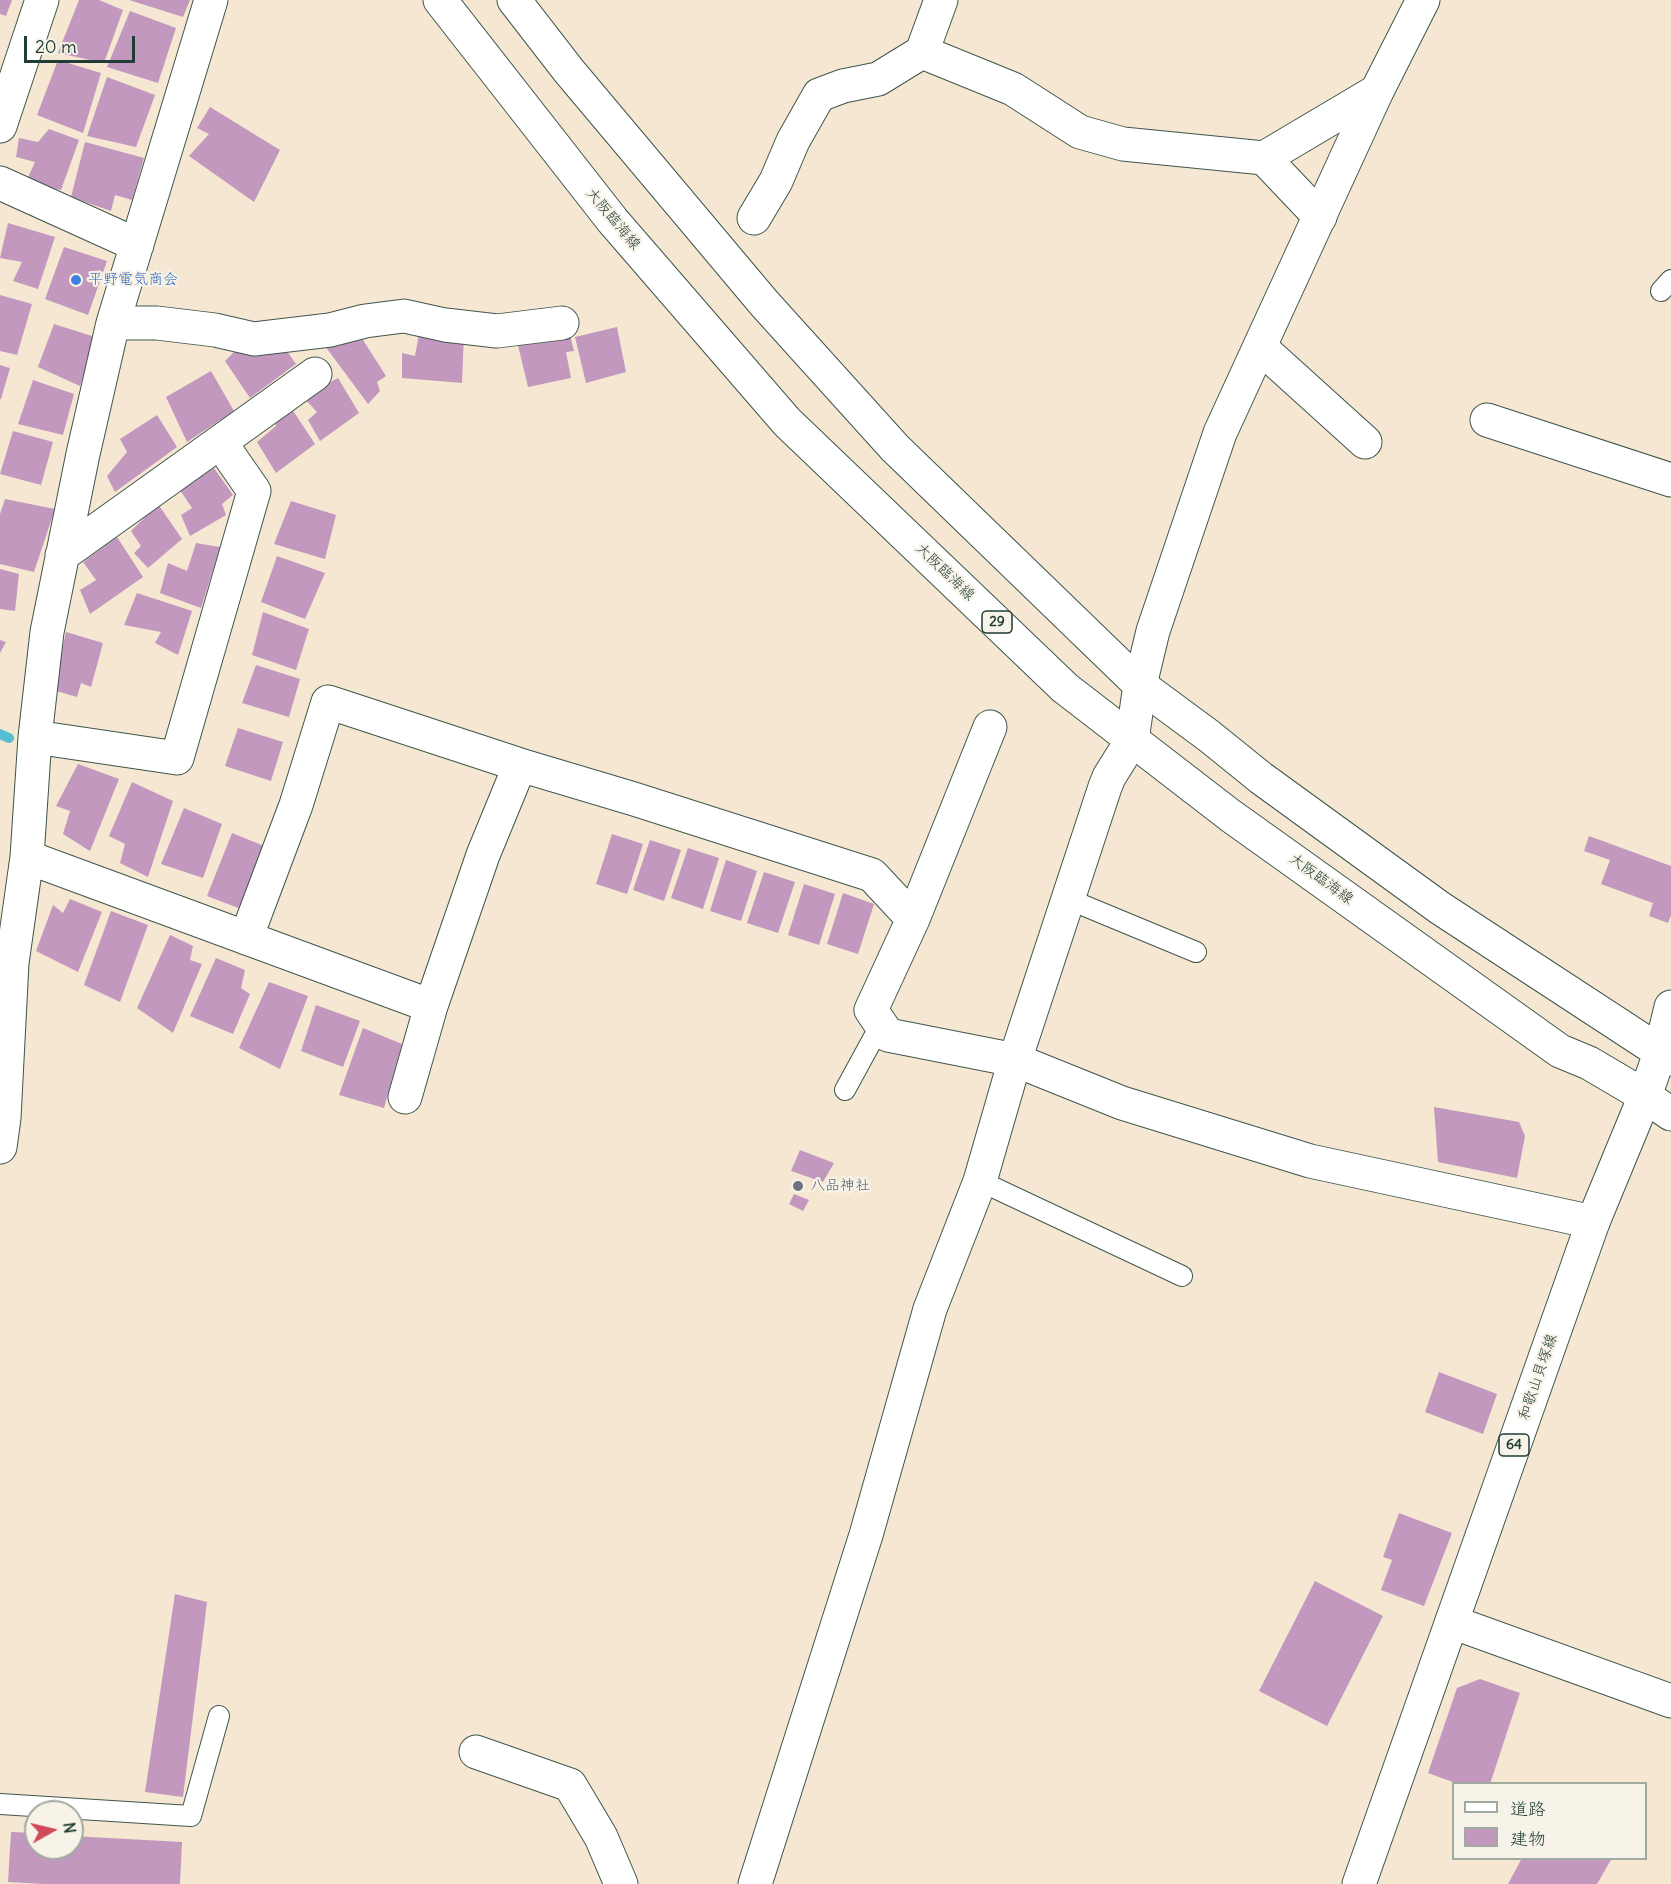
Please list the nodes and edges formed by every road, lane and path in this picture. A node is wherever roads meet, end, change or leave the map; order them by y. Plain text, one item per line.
1 (42, 0) edge
2 (211, 0) edge
3 (428, 0) edge
4 (441, 0) edge
5 (514, 0) edge
6 (941, 0) edge
7 (1423, 0) edge
8 (472, 41) junction
9 (922, 52) junction
10 (1377, 91) junction
11 (0, 126) edge
12 (1264, 159) junction
13 (0, 183) edge
14 (1320, 217) junction
15 (754, 218) dead end
16 (137, 245) junction
17 (113, 323) junction
18 (562, 323) dead end
19 (1260, 348) junction
20 (315, 374) dead end
21 (1487, 420) dead end
22 (220, 442) junction
23 (1365, 442) dead end
24 (1671, 480) edge
25 (62, 555) junction
26 (1140, 685) junction
27 (990, 727) dead end
28 (35, 737) junction
29 (1132, 740) junction
30 (520, 765) junction
31 (27, 856) junction
32 (1068, 899) junction
33 (913, 919) junction
34 (246, 938) junction
35 (1196, 952) dead end
36 (431, 1006) junction
37 (1671, 1007) edge
38 (881, 1024) junction
39 (1666, 1056) edge
40 (1015, 1060) junction
41 (845, 1090) dead end
42 (405, 1097) dead end
43 (1658, 1105) edge
44 (0, 1147) edge
45 (980, 1181) junction
46 (1593, 1222) junction
47 (1182, 1276) dead end
48 (1452, 1622) junction
49 (1671, 1701) edge
50 (219, 1716) dead end
51 (476, 1752) dead end
52 (0, 1804) edge
53 (621, 1884) edge
54 (755, 1884) edge
55 (1359, 1884) edge

1 - 11 street
2 - 16 street
3 - 8 street
4 - 8 street, 大阪臨海線 / 29
5 - 26 street
6 - 9 street
7 - 10 street
8 - 29 street, 大阪臨海線 / 29
9 - 12 street
9 - 15 street
10 - 12 street
10 - 14 street
12 - 14 street
13 - 16 street
14 - 19 street
16 - 17 street
17 - 18 street
17 - 25 street
19 - 23 street
19 - 26 street
20 - 22 street
21 - 24 street
22 - 25 street
22 - 28 street
25 - 28 street
26 - 29 street
26 - 39 street
27 - 33 street
28 - 31 street
29 - 32 street
29 - 43 street, 大阪臨海線 / 29
30 - 33 street
30 - 34 street
30 - 36 street
31 - 34 street
31 - 44 street
32 - 35 lane
32 - 40 street
33 - 38 street
34 - 36 street
36 - 42 street
37 - 39 street, 和歌山貝塚線 / 64
38 - 40 street
38 - 41 lane
39 - 43 street, 和歌山貝塚線 / 64
40 - 45 street
40 - 46 street
43 - 46 street, 和歌山貝塚線 / 64
45 - 47 lane
45 - 54 street
46 - 48 street, 和歌山貝塚線 / 64
48 - 49 street
48 - 55 street, 和歌山貝塚線 / 64
50 - 52 lane
51 - 53 street

